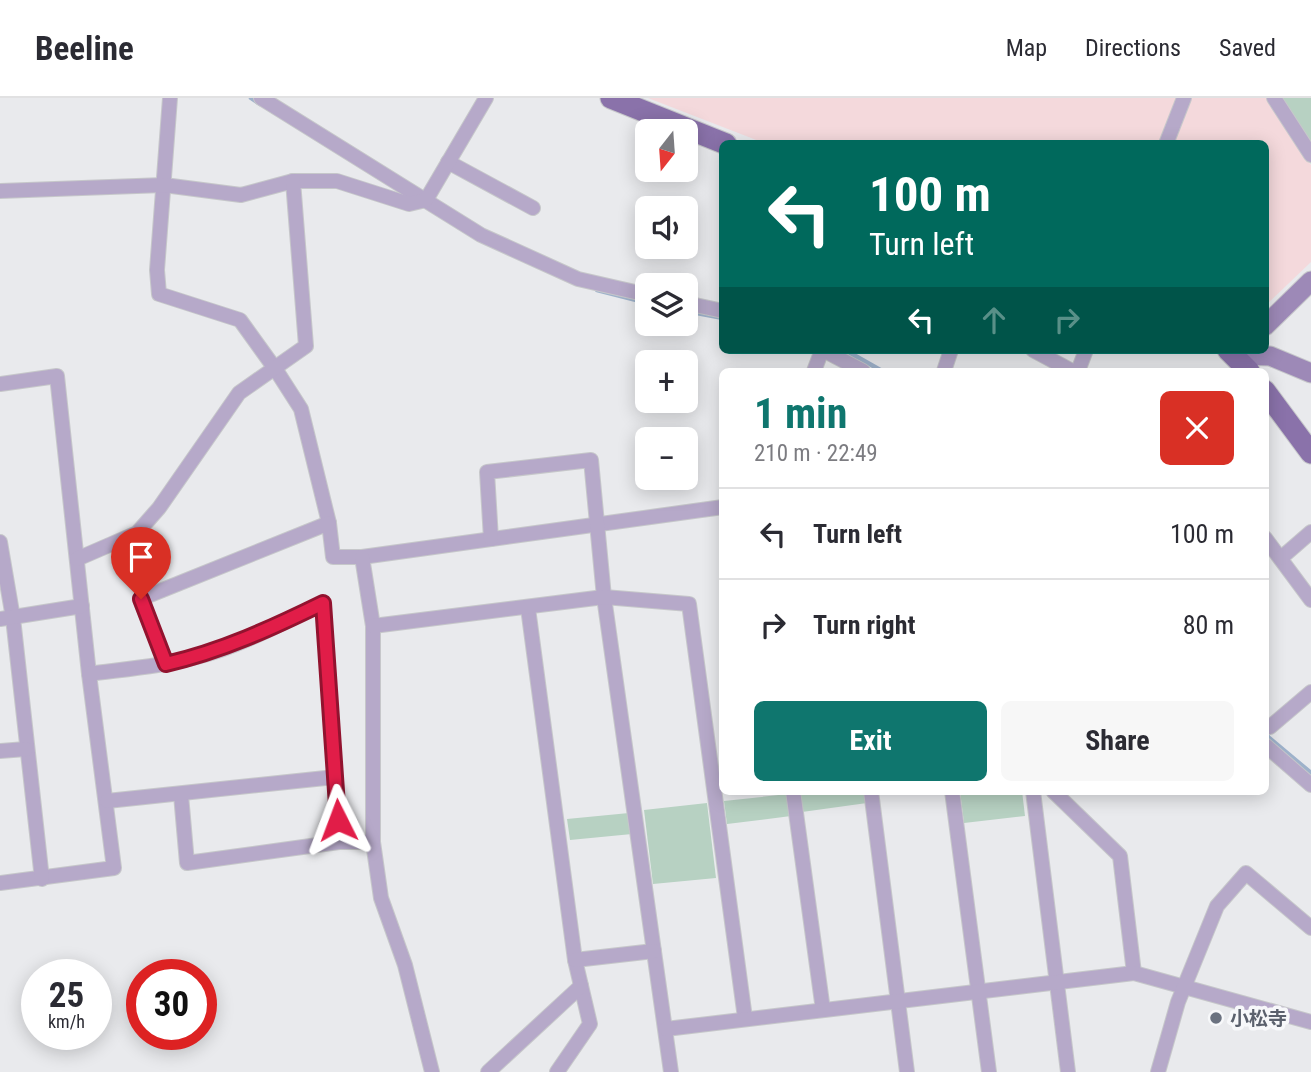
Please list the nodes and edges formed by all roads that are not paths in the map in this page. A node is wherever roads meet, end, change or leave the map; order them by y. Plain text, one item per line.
1 (170, 98) edge
2 (261, 98) edge
3 (486, 98) edge
4 (611, 98) edge
5 (1184, 98) edge
6 (1274, 98) edge
7 (1168, 140) edge
8 (719, 141) edge
9 (1311, 155) edge
10 (448, 162) junction
11 (293, 181) junction
12 (164, 185) junction
13 (0, 191) edge
14 (426, 200) junction
15 (533, 208) dead end
16 (1311, 281) edge
17 (635, 292) edge
18 (698, 306) edge
19 (719, 310) edge
20 (1269, 322) edge
21 (831, 354) edge
22 (1040, 354) edge
23 (1238, 356) edge
24 (857, 368) edge
25 (1066, 368) edge
26 (276, 370) junction
27 (1311, 373) edge
28 (0, 384) edge
29 (1269, 396) edge
30 (1311, 453) edge
31 (719, 508) edge
32 (328, 523) junction
33 (597, 526) junction
34 (1311, 532) edge
35 (491, 538) junction
36 (1269, 543) edge
37 (1, 552) edge
38 (362, 557) junction
39 (1281, 558) junction
40 (77, 559) junction
41 (604, 597) junction
42 (1311, 600) edge
43 (82, 606) junction
44 (527, 608) junction
45 (6, 618) edge
46 (373, 626) junction
47 (166, 664) junction
48 (89, 674) junction
49 (1311, 692) edge
50 (1270, 727) dead end
51 (1269, 748) edge
52 (26, 749) junction
53 (0, 751) edge
54 (335, 777) junction
55 (1311, 785) edge
56 (181, 795) junction
57 (794, 795) edge
58 (871, 795) edge
59 (953, 795) edge
60 (1033, 795) edge
61 (1057, 795) edge
62 (107, 802) junction
63 (339, 842) junction
64 (373, 842) junction
65 (43, 879) junction
66 (0, 883) edge
67 (1311, 928) edge
68 (654, 951) junction
69 (575, 960) junction
70 (1135, 973) junction
71 (1057, 984) junction
72 (581, 986) junction
73 (1185, 988) junction
74 (978, 991) junction
75 (899, 999) junction
76 (823, 1010) junction
77 (745, 1018) junction
78 (1311, 1021) edge
79 (666, 1029) junction
80 (432, 1072) edge
81 (488, 1072) edge
82 (557, 1072) edge
83 (671, 1072) edge
84 (907, 1072) edge
85 (989, 1072) edge
86 (1068, 1072) edge
87 (1158, 1072) edge

1 - 12 street
2 - 14 street
3 - 10 street
4 - 8 main road
5 - 7 street
6 - 9 street
10 - 14 street
10 - 15 street
11 - 12 street
11 - 14 street
11 - 26 street
12 - 13 street
12 - 26 street
14 - 17 street
16 - 20 street
18 - 19 street
21 - 24 street
22 - 25 street
23 - 27 street
26 - 32 street
26 - 40 street
28 - 40 street
29 - 30 main road
31 - 33 street
32 - 38 street
32 - 47 street
33 - 35 street
33 - 35 street
33 - 41 street
34 - 39 street
35 - 38 street
36 - 39 street
37 - 45 street
38 - 46 street
39 - 42 street
40 - 43 street
41 - 44 street
41 - 68 street
41 - 77 street
43 - 45 street
43 - 48 street
44 - 46 street
44 - 69 street
45 - 52 street
46 - 64 street
47 - 48 street
47 - 54 street
48 - 62 street
49 - 50 street
51 - 55 street
52 - 53 street
52 - 65 street
54 - 56 street
54 - 63 street
56 - 62 street
56 - 63 street
57 - 76 street
58 - 75 street
59 - 74 street
60 - 71 street
61 - 70 street
62 - 65 street
63 - 64 street
64 - 80 street
65 - 66 street
67 - 73 street
68 - 69 street
68 - 79 street
69 - 72 street
70 - 71 street
70 - 73 street
71 - 74 street
71 - 86 street
72 - 81 street
72 - 82 street
73 - 78 street
73 - 87 street
74 - 75 street
74 - 85 street
75 - 76 street
75 - 84 street
76 - 77 street
77 - 79 street
79 - 83 street

